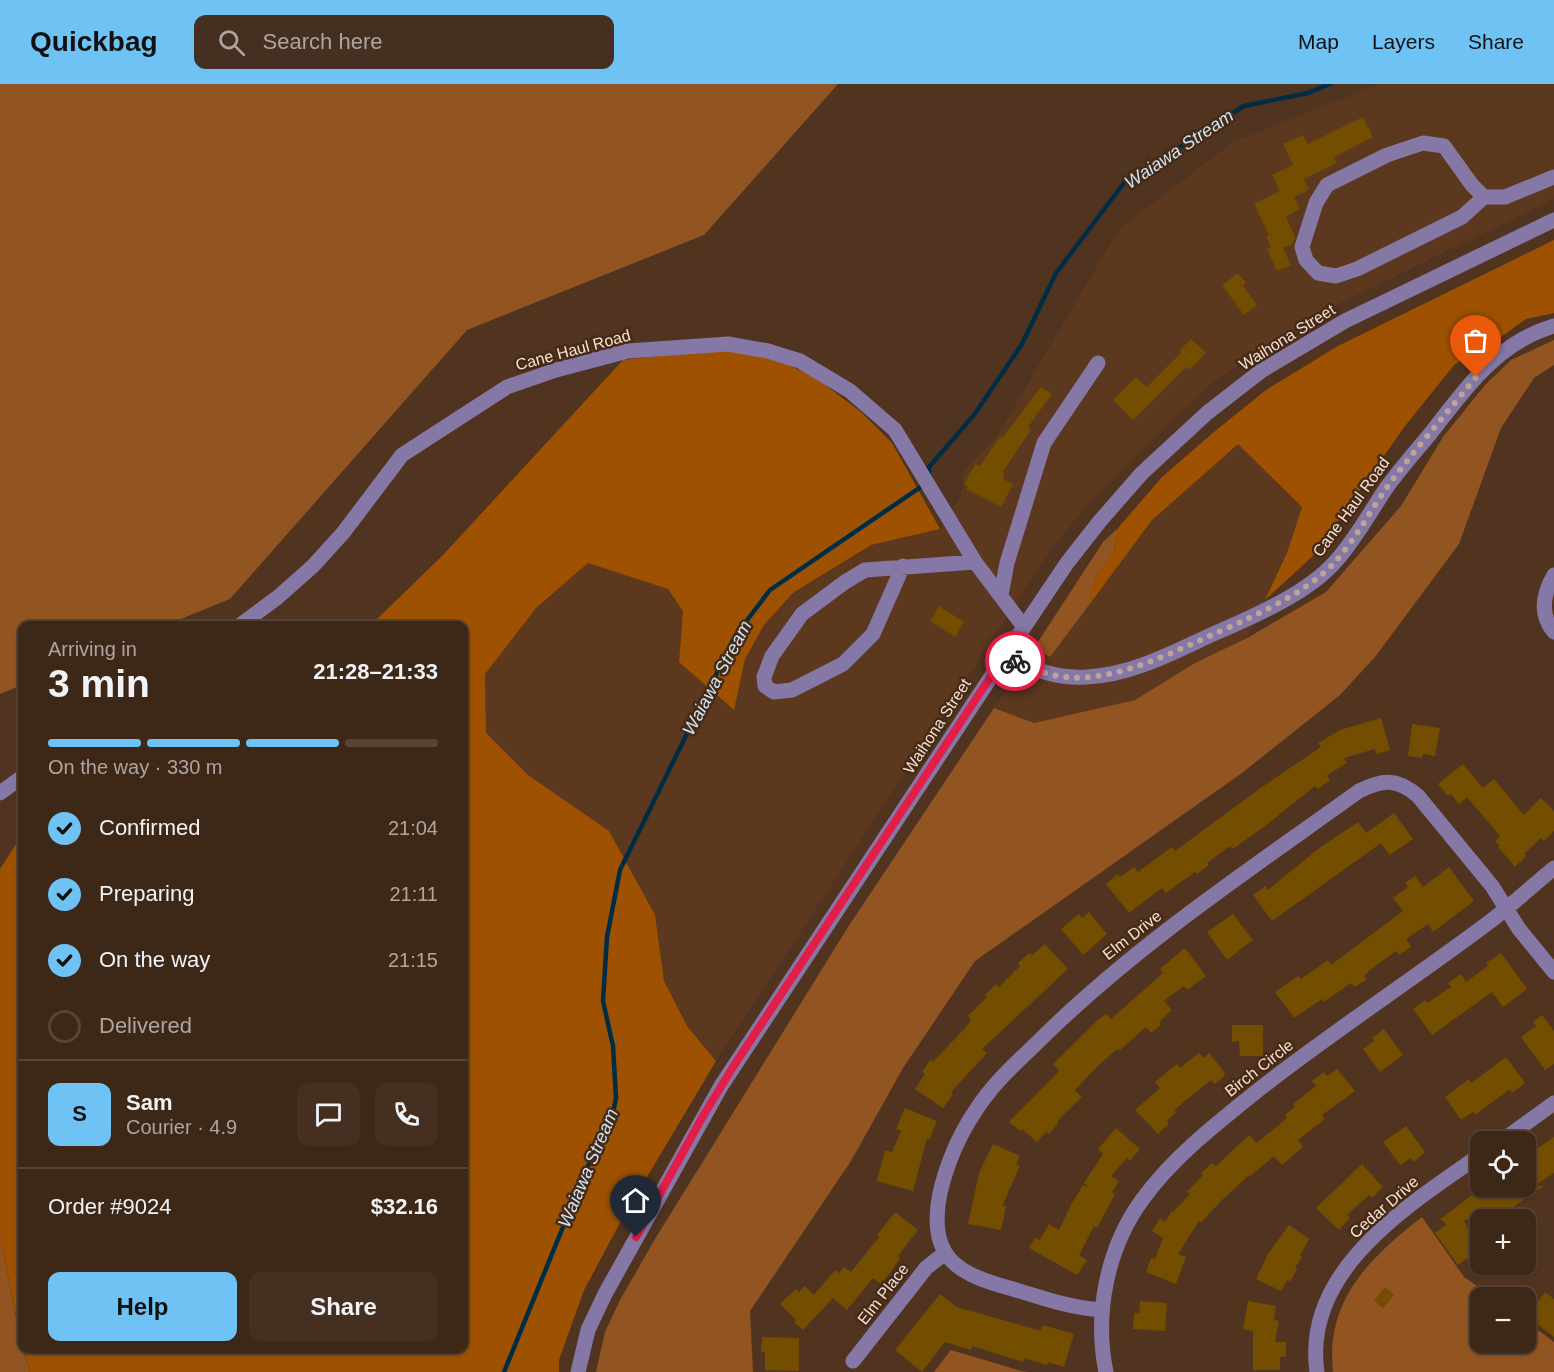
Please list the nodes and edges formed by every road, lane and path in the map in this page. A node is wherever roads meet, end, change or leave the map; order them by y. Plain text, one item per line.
1 (1554, 177) edge
2 (1484, 197) junction
3 (1554, 220) edge
4 (1554, 326) edge
5 (1098, 363) dead end
6 (975, 562) junction
7 (903, 566) junction
8 (1554, 575) edge
9 (1001, 595) junction
10 (246, 621) edge
11 (1024, 627) junction
12 (1554, 632) edge
13 (1005, 655) junction
14 (18, 780) edge
15 (0, 792) edge
16 (1554, 868) edge
17 (1506, 909) junction
18 (1554, 972) edge
19 (1554, 1103) edge
20 (1515, 1131) edge
21 (1470, 1162) edge
22 (945, 1253) junction
23 (1101, 1310) junction
24 (853, 1361) dead end
25 (578, 1372) edge
26 (1106, 1372) edge
27 (1317, 1372) edge

1 - 2 street
2 - 2 street
3 - 11 street, Waihona Street
4 - 13 street, Cane Haul Road
5 - 9 street
6 - 7 street
6 - 9 street, Cane Haul Road
6 - 10 street, Cane Haul Road
7 - 7 street
8 - 12 street
9 - 11 street, Cane Haul Road
11 - 13 street, Waihona Street
13 - 25 street, Waihona Street
14 - 15 street
16 - 17 street, Birch Circle
17 - 18 street, Elm Drive
17 - 22 street, Elm Drive
17 - 23 street, Birch Circle
19 - 20 street
21 - 27 street, Cedar Drive
22 - 23 street
22 - 24 street, Elm Place
23 - 26 street, Birch Circle

